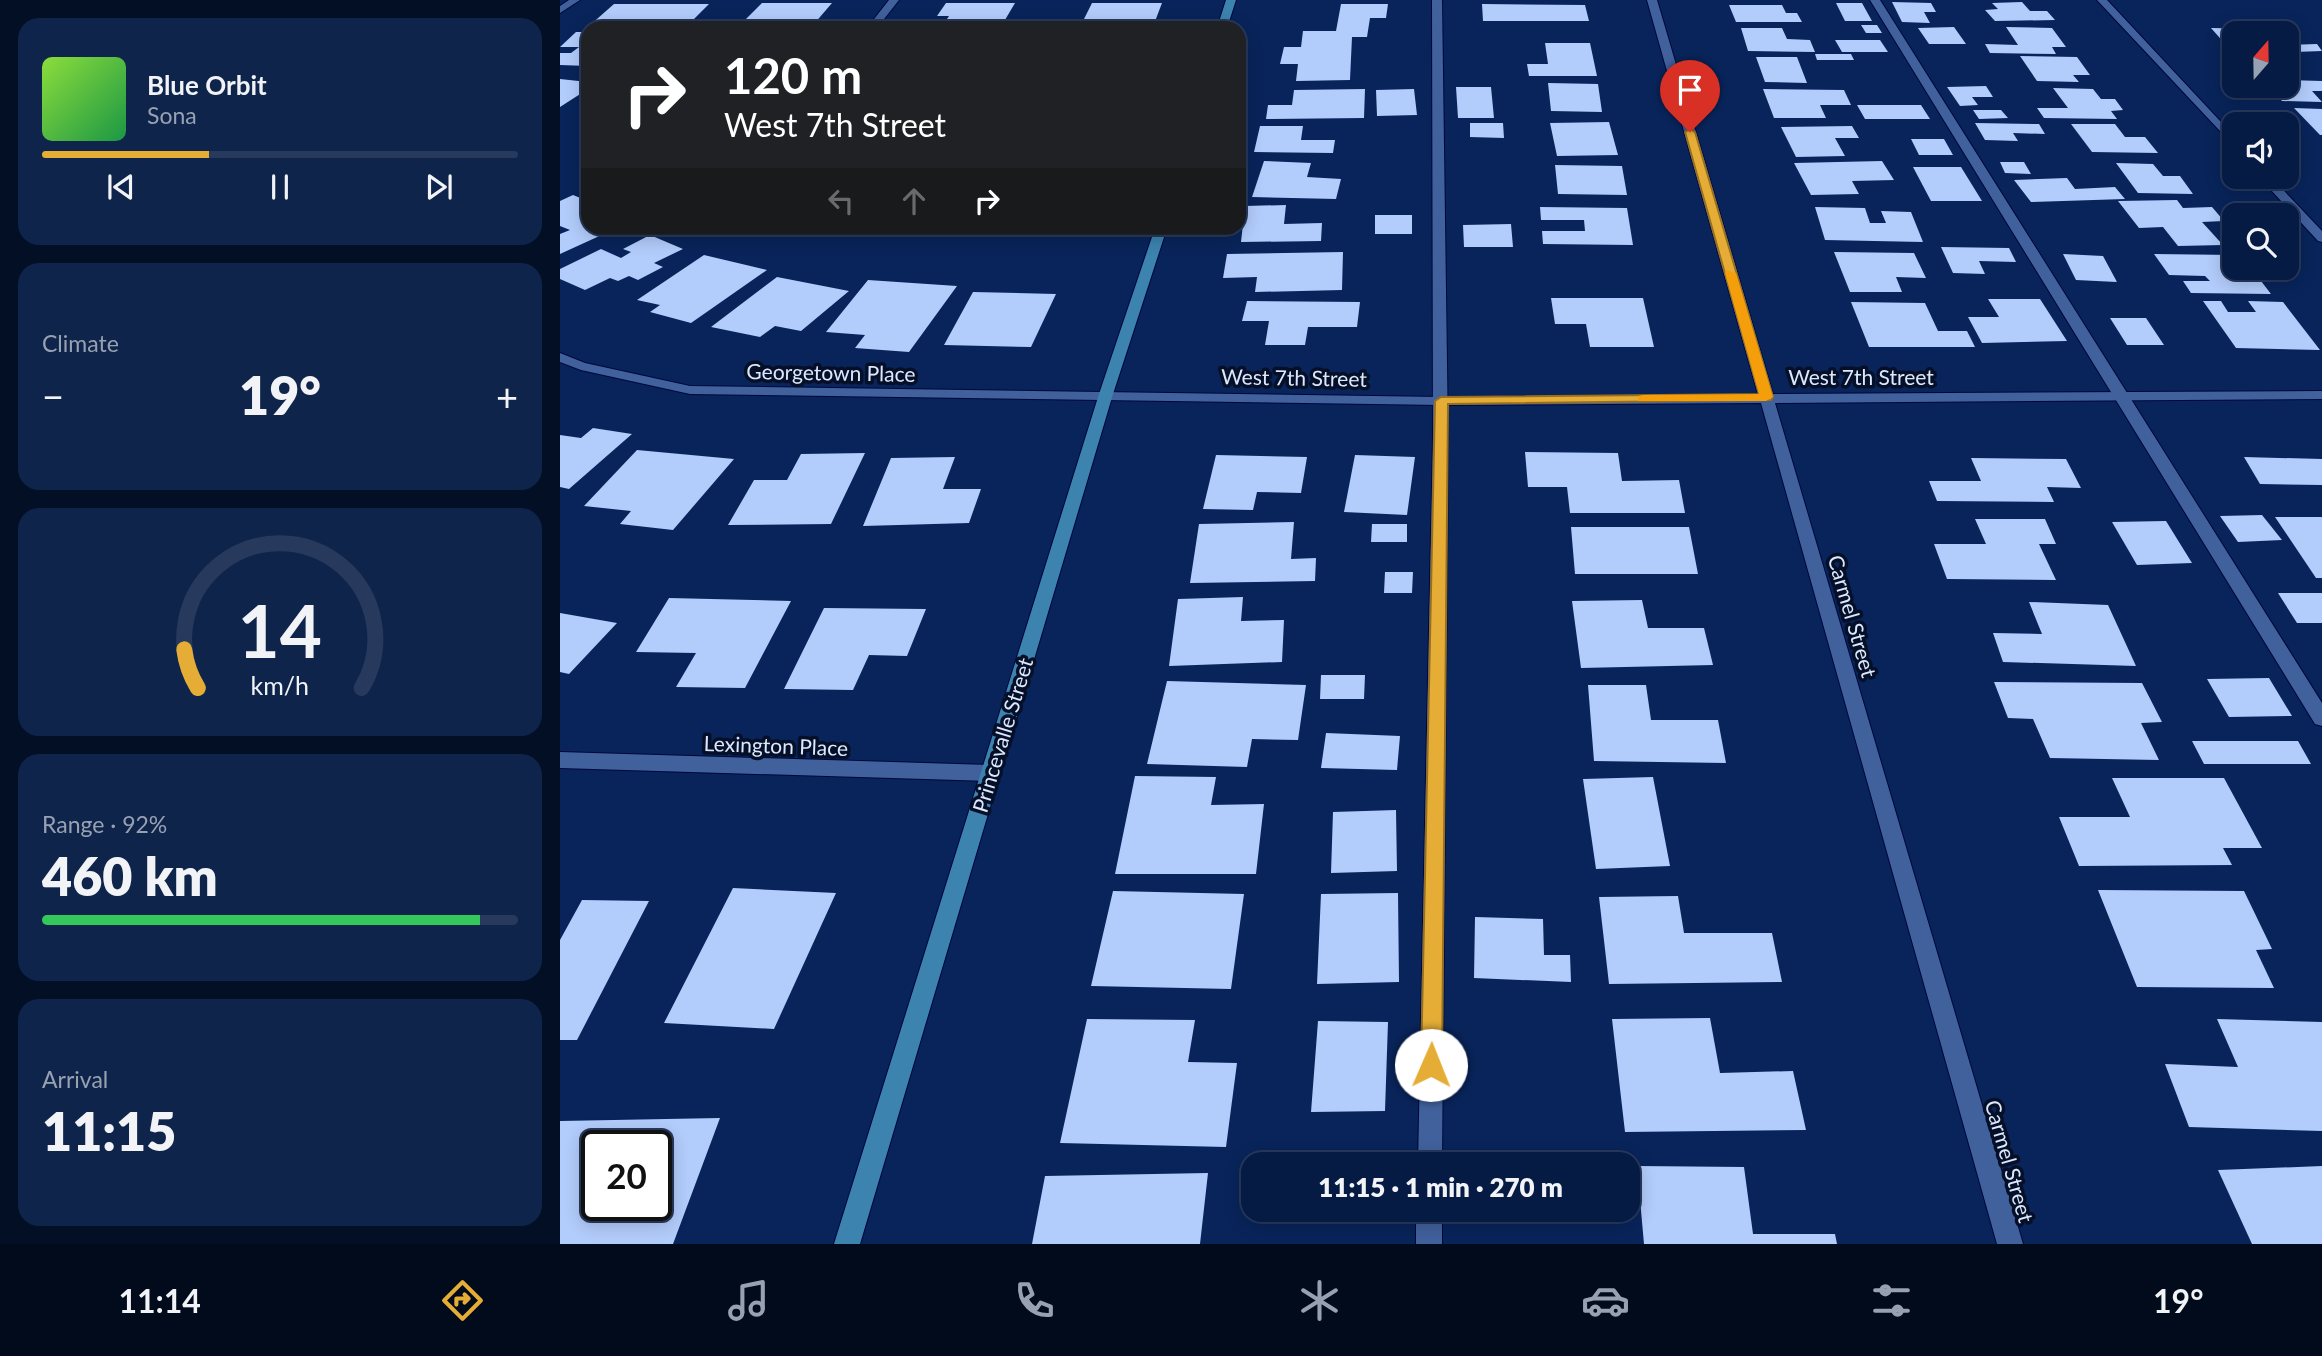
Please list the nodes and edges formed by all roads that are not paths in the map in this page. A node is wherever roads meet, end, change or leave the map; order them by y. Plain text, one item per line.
1 (575, 0) edge
2 (894, 0) edge
3 (1231, 0) edge
4 (1437, 0) edge
5 (1652, 0) edge
6 (1875, 0) edge
7 (2102, 0) edge
8 (560, 10) edge
9 (878, 21) edge
10 (1224, 21) edge
11 (2222, 130) edge
12 (2276, 189) edge
13 (1159, 235) edge
14 (2322, 238) edge
15 (560, 358) edge
16 (1106, 394) junction
17 (2322, 395) edge
18 (2122, 396) junction
19 (1766, 397) junction
20 (1441, 401) junction
21 (2322, 719) edge
22 (560, 761) edge
23 (990, 773) junction
24 (1430, 1152) edge
25 (1429, 1222) edge
26 (847, 1244) edge
27 (1429, 1244) edge
28 (2010, 1244) edge

1 - 8 street
2 - 9 street
3 - 10 street
4 - 20 street
5 - 19 street, Carmel Street
6 - 18 street
7 - 11 street
12 - 14 street
13 - 16 street, Princevalle Street
15 - 16 street, Georgetown Place
16 - 20 street, West 7th Street
16 - 23 street, Princevalle Street
17 - 18 street, West 7th Street
18 - 19 street, West 7th Street
18 - 21 street
19 - 20 street, West 7th Street
19 - 28 street, Carmel Street
20 - 24 street
22 - 23 street, Lexington Place
23 - 26 street, Princevalle Street
25 - 27 street

